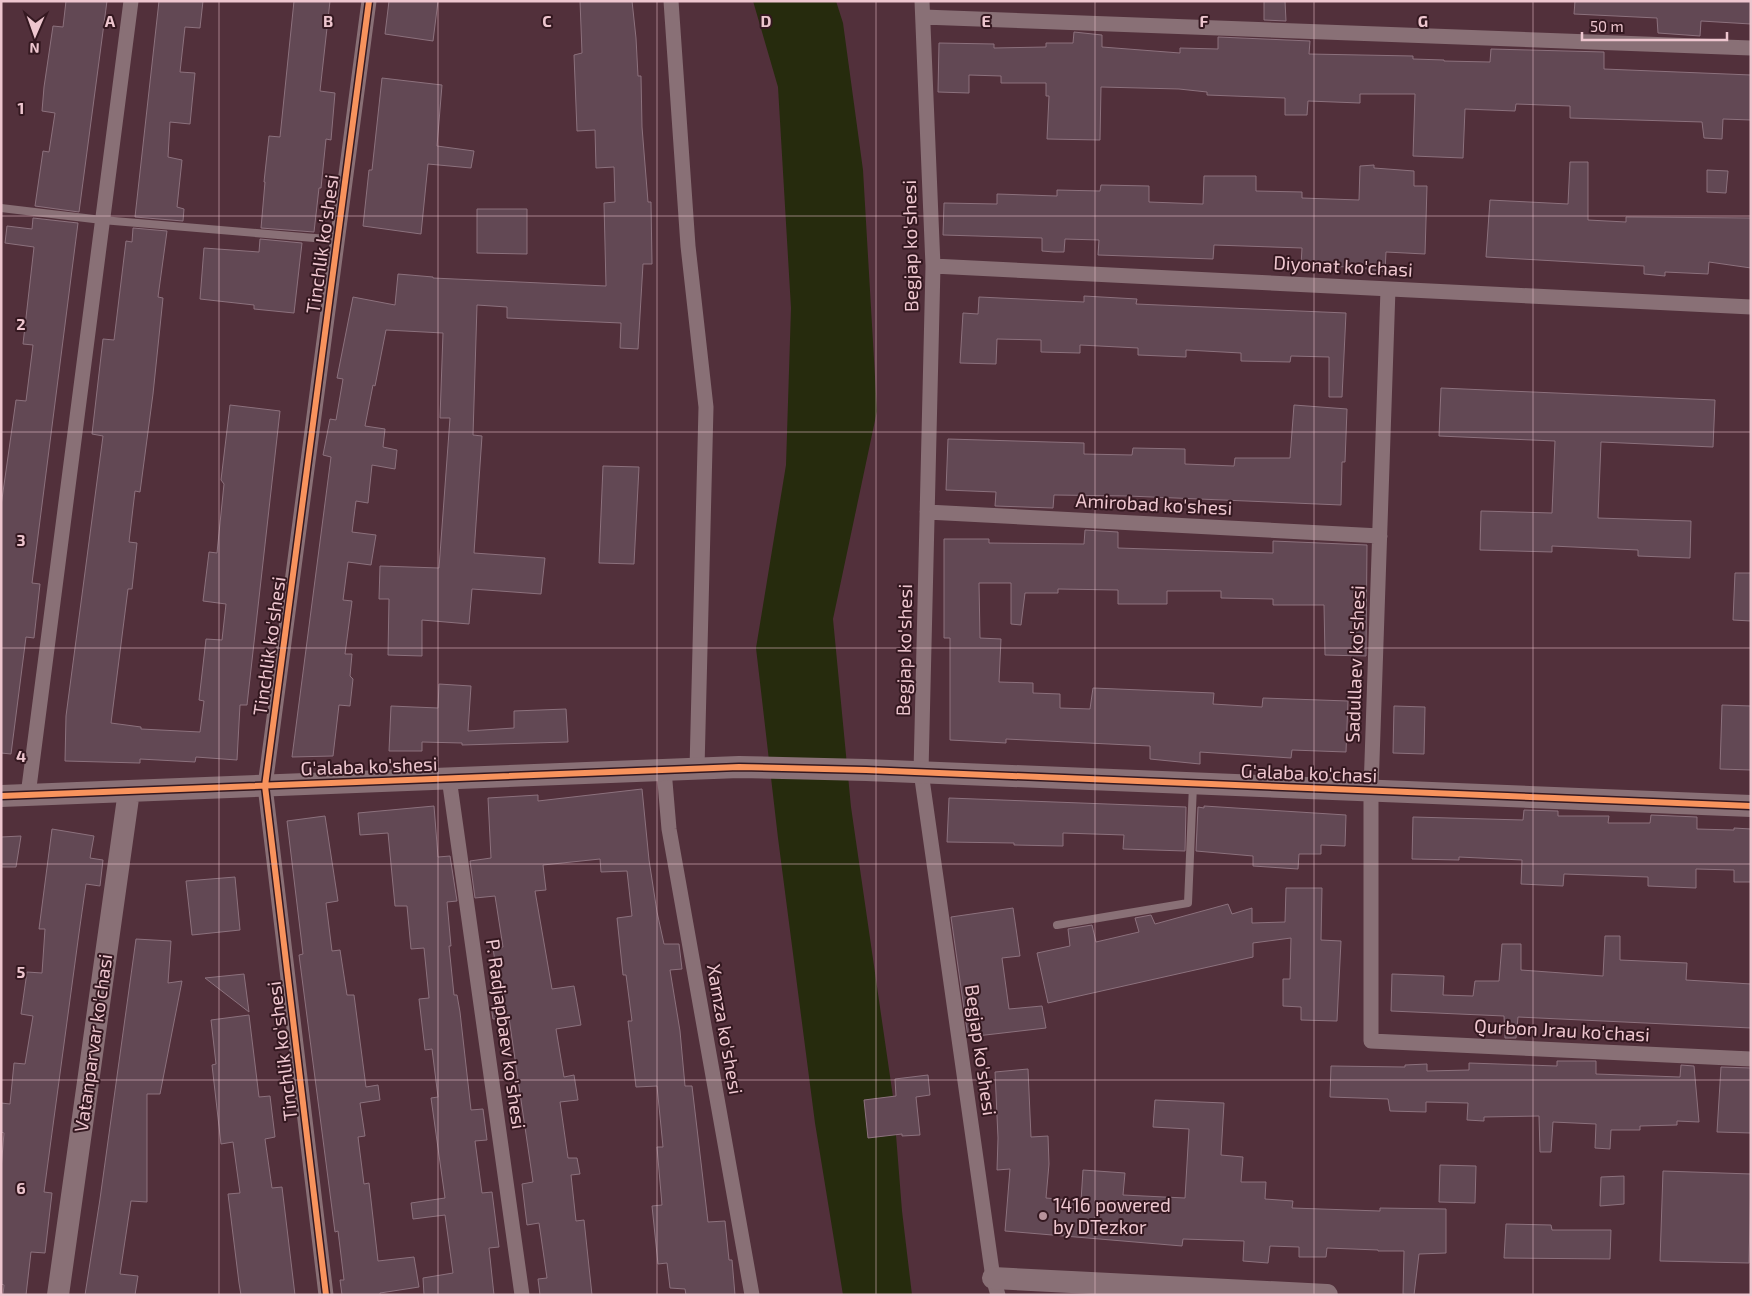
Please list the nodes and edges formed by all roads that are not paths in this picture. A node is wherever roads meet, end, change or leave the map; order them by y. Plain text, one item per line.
1 (131, 1) edge
2 (369, 1) edge
3 (671, 1) edge
4 (922, 1) edge
5 (923, 18) junction
6 (1751, 48) edge
7 (1, 208) edge
8 (102, 220) junction
9 (338, 240) junction
10 (933, 266) junction
11 (1388, 289) junction
12 (1751, 307) edge
13 (927, 512) junction
14 (1380, 536) junction
15 (697, 769) junction
16 (664, 770) junction
17 (866, 770) joint
18 (921, 772) junction
19 (449, 778) junction
20 (1194, 783) junction
21 (265, 786) junction
22 (1371, 790) junction
23 (128, 791) junction
24 (28, 795) junction
25 (1, 796) edge
26 (1751, 806) edge
27 (1057, 925) dead end
28 (1371, 1041) joint
29 (1751, 1059) edge
30 (996, 1286) edge
31 (58, 1295) edge
32 (326, 1295) edge
33 (522, 1295) edge
34 (752, 1295) edge
35 (1327, 1295) edge

1 - 8 street
2 - 9 street, Tinchlik ko'shesi
3 - 15 street
4 - 5 street, Begjap ko'shesi
5 - 6 street
5 - 10 street, Begjap ko'shesi
7 - 8 lane
8 - 9 lane
8 - 24 street
9 - 21 street, Tinchlik ko'shesi
10 - 11 street, Diyonat ko'chasi
10 - 13 street, Begjap ko'shesi
11 - 12 street, Diyonat ko'chasi
11 - 14 street, Sadullaev ko'shesi
13 - 14 street, Amirobad ko'shesi
13 - 18 street, Begjap ko'shesi
14 - 22 street, Sadullaev ko'shesi
15 - 16 street, G'alaba ko'shesi
15 - 17 street, G'alaba ko'shesi
16 - 19 street, G'alaba ko'shesi
16 - 34 street, Xamza ko'shesi
17 - 18 street, G'alaba ko'chasi
18 - 20 street, G'alaba ko'chasi
18 - 30 street, Begjap ko'shesi
19 - 21 street, G'alaba ko'shesi
19 - 33 street, P. Radjapbaev ko'shesi
20 - 22 street, G'alaba ko'chasi
20 - 27 lane
21 - 23 street, G'alaba ko'shesi
21 - 32 street, Tinchlik ko'shesi
22 - 26 street, G'alaba ko'chasi
22 - 28 street, Sadullaev ko'shesi
23 - 24 street, G'alaba ko'shesi
23 - 31 street, Vatanparvar ko'chasi
24 - 25 street, G'alaba ko'shesi
28 - 29 street, Qurbon Jrau ko'chasi
30 - 35 street

